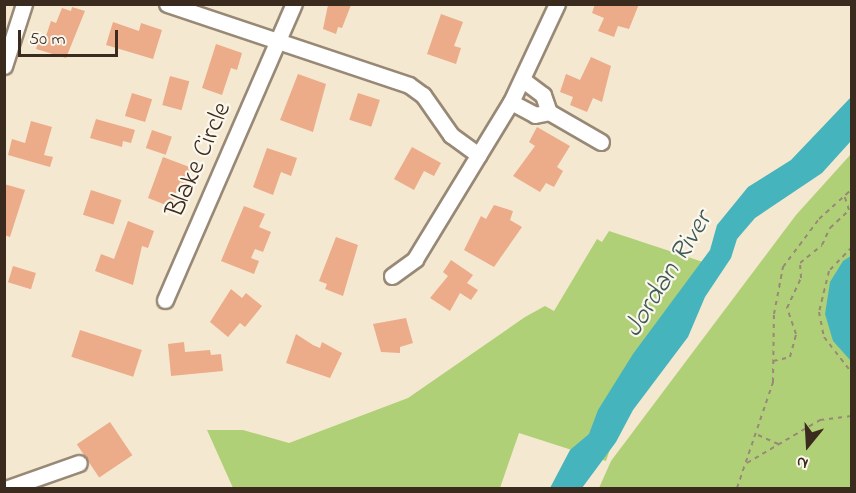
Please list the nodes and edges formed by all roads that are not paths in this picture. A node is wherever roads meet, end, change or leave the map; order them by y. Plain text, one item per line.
1 (24, 4) edge
2 (167, 4) edge
3 (294, 4) edge
4 (557, 4) edge
5 (279, 41) junction
6 (4, 66) edge
7 (523, 80) junction
8 (511, 102) junction
9 (549, 112) junction
10 (601, 142) dead end
11 (478, 155) junction
12 (392, 276) dead end
13 (165, 300) dead end
14 (79, 464) dead end
15 (8, 489) edge

1 - 6 street
2 - 5 street
3 - 5 street, Blake Circle
4 - 7 street
5 - 11 street
5 - 13 street, Blake Circle
7 - 8 street
7 - 9 street
8 - 9 street
8 - 11 street
9 - 10 street
11 - 12 street
14 - 15 street

